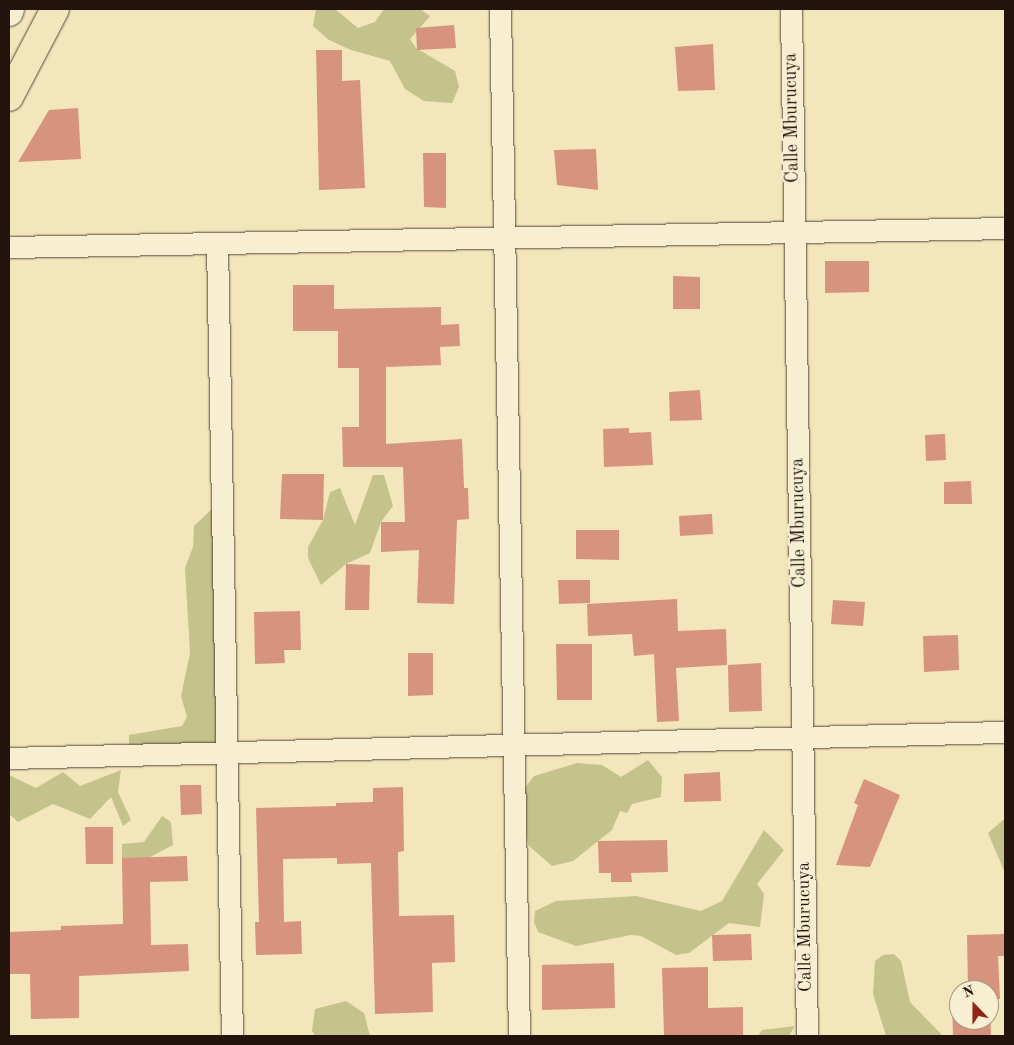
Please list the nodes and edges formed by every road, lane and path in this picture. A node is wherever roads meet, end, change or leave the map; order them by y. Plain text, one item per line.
1 (55, 9) edge
2 (500, 9) edge
3 (791, 9) edge
4 (9, 96) edge
5 (1005, 228) edge
6 (794, 232) junction
7 (504, 238) junction
8 (218, 244) junction
9 (9, 248) edge
10 (1005, 732) edge
11 (802, 737) junction
12 (514, 745) junction
13 (227, 752) junction
14 (9, 758) edge
15 (232, 1036) edge
16 (519, 1036) edge
17 (807, 1036) edge

1 - 4 highway
2 - 7 street
3 - 6 street, Calle Mburucuya
5 - 6 street
6 - 7 street
6 - 11 street, Calle Mburucuya
7 - 8 street
7 - 12 street
8 - 9 street
8 - 13 street
10 - 11 street
11 - 12 street
11 - 17 street, Calle Mburucuya
12 - 13 street
12 - 16 street
13 - 14 street
13 - 15 street

